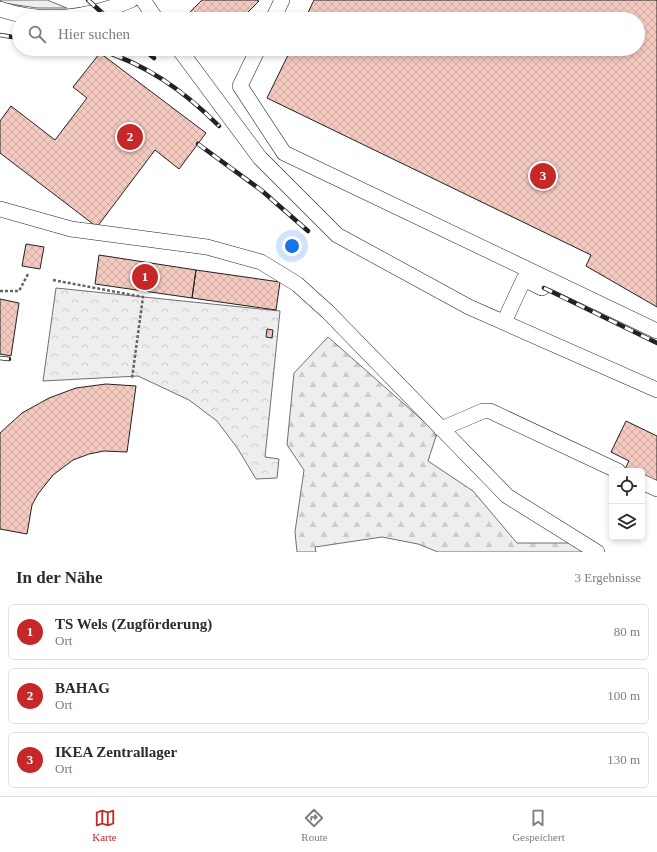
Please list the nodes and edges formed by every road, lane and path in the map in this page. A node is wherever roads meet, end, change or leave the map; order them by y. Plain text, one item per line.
1 (131, 0) edge
2 (143, 0) edge
3 (282, 0) edge
4 (0, 9) edge
5 (12, 12) edge
6 (98, 12) edge
7 (151, 12) edge
8 (276, 12) edge
9 (184, 56) edge
10 (255, 56) edge
11 (0, 209) edge
12 (28, 274) dead end
13 (53, 280) dead end
14 (544, 288) dead end
15 (0, 291) edge
16 (504, 322) junction
17 (657, 331) edge
18 (132, 378) dead end
19 (657, 390) edge
20 (441, 430) junction
21 (612, 468) edge
22 (645, 483) edge
23 (657, 489) edge
24 (597, 552) edge

1 - 6 street
2 - 7 street
3 - 8 street
4 - 5 street
9 - 16 street
10 - 17 street
11 - 20 street
12 - 15 path
13 - 18 path
14 - 16 street
16 - 19 street
20 - 21 street
20 - 24 street
22 - 23 street

